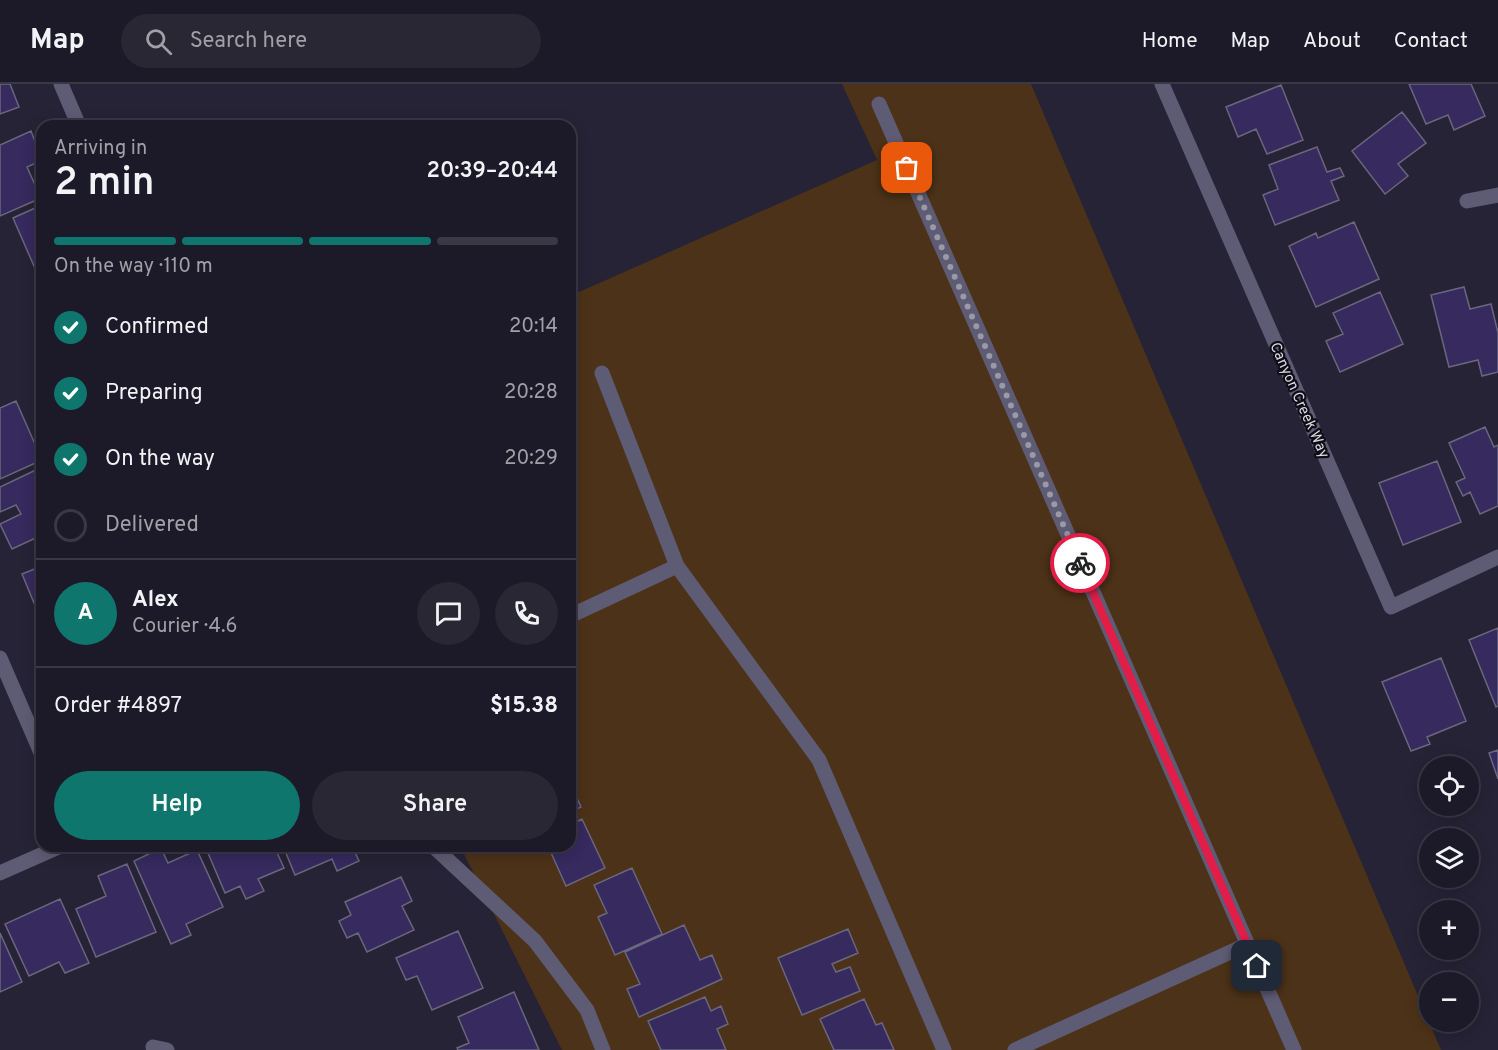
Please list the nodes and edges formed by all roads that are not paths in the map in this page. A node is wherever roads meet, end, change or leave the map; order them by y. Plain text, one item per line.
1 (61, 84) edge
2 (1162, 84) edge
3 (879, 104) dead end
4 (76, 120) edge
5 (1498, 195) edge
6 (1467, 201) dead end
7 (602, 373) dead end
8 (1498, 557) edge
9 (677, 566) junction
10 (576, 613) edge
11 (0, 658) edge
12 (36, 741) edge
13 (47, 852) edge
14 (439, 852) edge
15 (0, 873) edge
16 (1248, 944) junction
17 (603, 1050) edge
18 (944, 1050) edge
19 (1015, 1050) edge
20 (1294, 1050) edge

1 - 4 street
2 - 8 street, Canyon Creek Way
3 - 16 street
5 - 6 street
7 - 9 street
9 - 10 street
9 - 18 street
11 - 12 street
13 - 15 street
14 - 17 street
16 - 19 street
16 - 20 street

